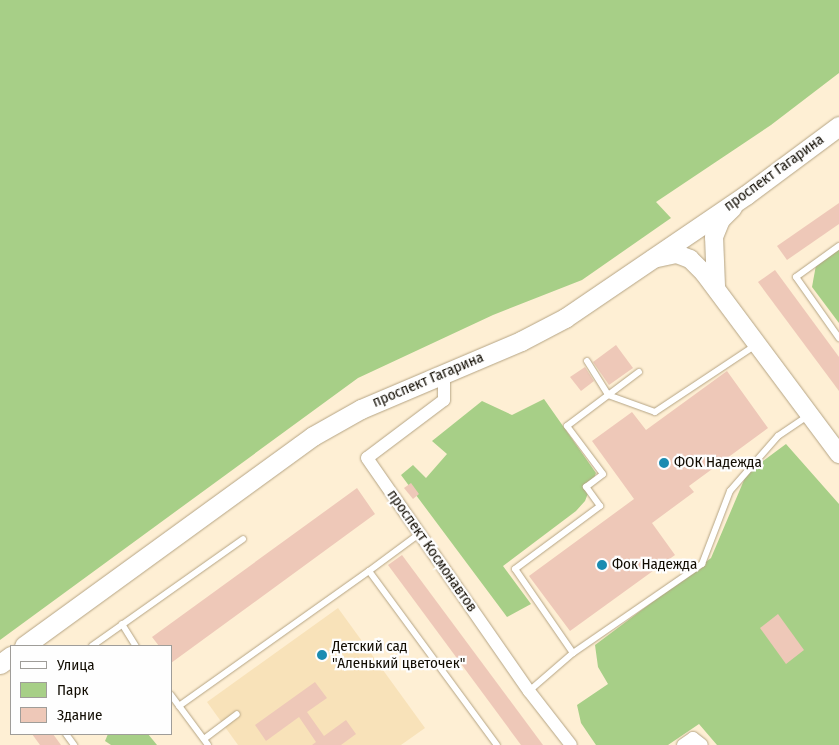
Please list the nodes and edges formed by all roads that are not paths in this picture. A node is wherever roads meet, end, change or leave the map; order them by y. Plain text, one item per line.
1 (839, 126) edge
2 (746, 195) junction
3 (839, 246) edge
4 (652, 260) junction
5 (716, 286) junction
6 (839, 338) edge
7 (757, 344) junction
8 (587, 361) dead end
9 (639, 372) dead end
10 (444, 373) junction
11 (608, 396) junction
12 (810, 414) junction
13 (839, 454) edge
14 (420, 534) junction
15 (243, 539) dead end
16 (369, 571) junction
17 (122, 624) junction
18 (25, 645) edge
19 (93, 645) edge
20 (135, 645) edge
21 (573, 653) junction
22 (529, 691) junction
23 (172, 696) edge
24 (179, 706) junction
25 (237, 714) dead end
26 (204, 739) junction
27 (208, 745) edge
28 (497, 745) edge
29 (570, 745) edge
30 (683, 745) edge
31 (702, 745) edge

1 - 2 main road, проспект Гагарина
2 - 4 main road, проспект Гагарина
2 - 5 main road
3 - 6 lane
4 - 5 main road
4 - 10 main road, проспект Гагарина
5 - 7 main road
7 - 11 lane
7 - 12 main road
8 - 11 lane
9 - 11 lane
10 - 14 street, проспект Космонавтов
10 - 18 main road, проспект Гагарина
11 - 21 lane
12 - 13 main road
12 - 21 lane
14 - 16 lane
14 - 22 street, проспект Космонавтов
15 - 17 lane
16 - 24 lane
16 - 28 lane
17 - 19 lane
17 - 20 lane
21 - 22 lane
22 - 29 street, проспект Космонавтов
23 - 24 lane
24 - 26 lane
25 - 26 lane
26 - 27 lane
30 - 31 street

